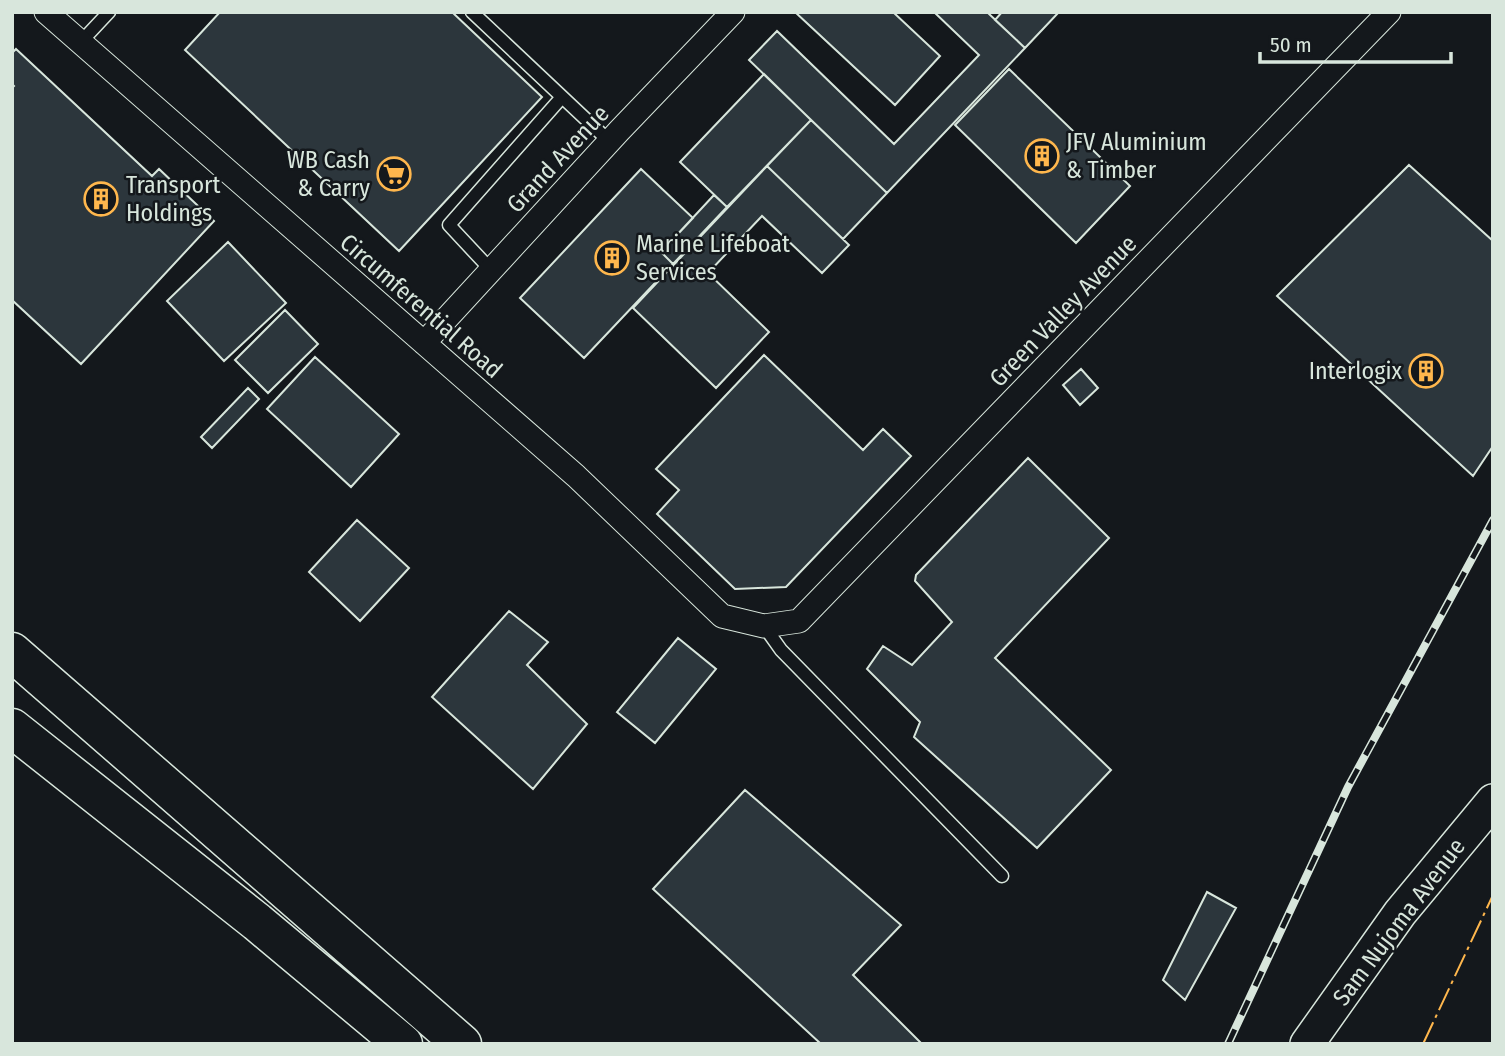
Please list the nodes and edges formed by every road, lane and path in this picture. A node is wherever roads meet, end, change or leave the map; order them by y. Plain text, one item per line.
1 (46, 12) edge
2 (109, 12) edge
3 (472, 12) edge
4 (733, 12) edge
5 (1389, 12) edge
6 (80, 43) junction
7 (562, 97) junction
8 (609, 141) junction
9 (491, 270) junction
10 (424, 343) junction
11 (764, 626) junction
12 (12, 652) edge
13 (12, 728) edge
14 (1493, 801) edge
15 (1002, 876) dead end
16 (403, 1044) edge
17 (462, 1044) edge
18 (1307, 1044) edge

1 - 6 street, Circumferential Road
2 - 6 lane
3 - 7 lane
4 - 8 street, Grand Avenue
5 - 11 street, Green Valley Avenue
6 - 10 street, Circumferential Road
7 - 8 lane
7 - 9 lane
8 - 9 street, Grand Avenue
9 - 10 street, Grand Avenue
10 - 11 street, Circumferential Road
11 - 15 lane
12 - 17 highway
13 - 16 highway
14 - 18 street, Sam Nujoma Avenue

